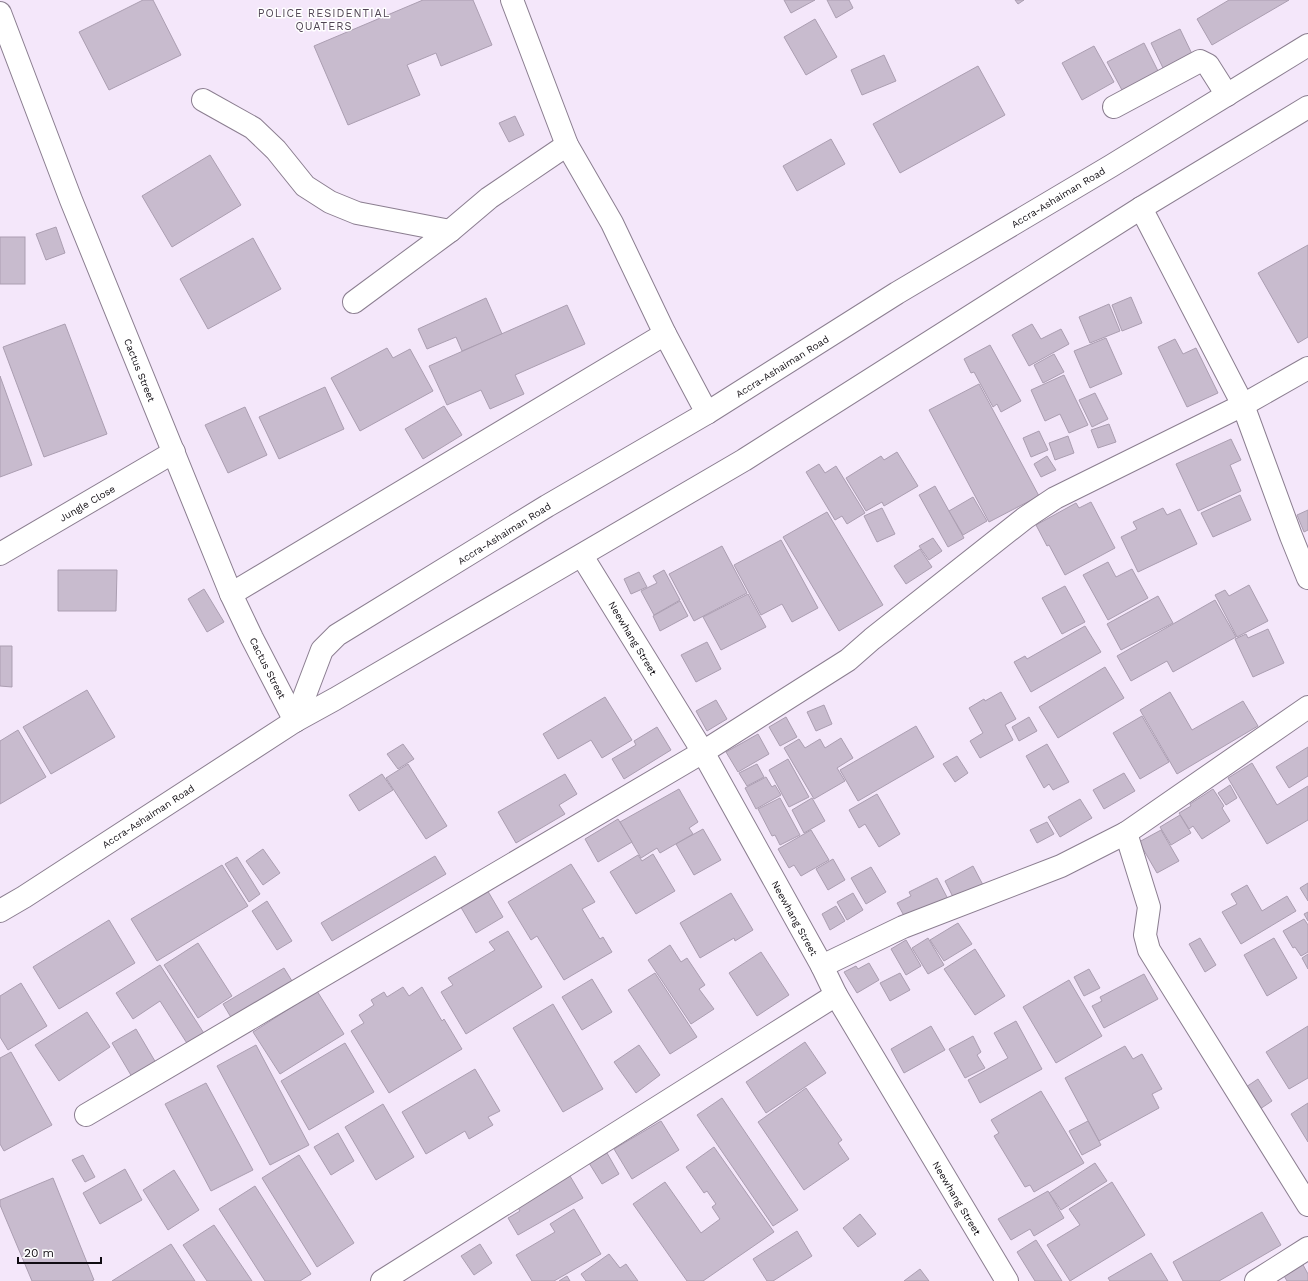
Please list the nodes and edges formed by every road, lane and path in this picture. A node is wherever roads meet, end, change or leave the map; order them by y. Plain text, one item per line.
1 (512, 0) edge
2 (0, 13) edge
3 (1308, 45) edge
4 (1227, 95) junction
5 (203, 100) dead end
6 (1114, 107) dead end
7 (1308, 107) edge
8 (567, 145) junction
9 (1141, 208) junction
10 (450, 231) junction
11 (354, 302) dead end
12 (665, 334) junction
13 (1308, 368) edge
14 (1243, 405) junction
15 (707, 413) junction
16 (174, 452) junction
17 (0, 554) edge
18 (582, 556) junction
19 (1308, 578) edge
20 (232, 594) junction
21 (1308, 707) edge
22 (295, 721) junction
23 (702, 752) junction
24 (1126, 832) junction
25 (0, 911) edge
26 (822, 966) junction
27 (836, 995) junction
28 (86, 1115) dead end
29 (1308, 1205) edge
30 (1308, 1248) edge
31 (382, 1281) edge
32 (1007, 1281) edge
33 (1256, 1281) edge

1 - 8 street
2 - 16 street, Cactus Street
3 - 4 street, Accra-Ashaiman Road
4 - 6 street
4 - 15 street, Accra-Ashaiman Road
5 - 10 street
7 - 9 street, Accra-Ashaiman Road
8 - 10 street
8 - 12 street
9 - 14 street
9 - 18 street, Accra-Ashaiman Road
10 - 11 street
12 - 15 street
12 - 20 street
13 - 14 street
14 - 19 street
14 - 23 street
15 - 22 street, Accra-Ashaiman Road
16 - 17 street, Jungle Close
16 - 20 street, Cactus Street
18 - 22 street, Accra-Ashaiman Road
18 - 23 street, Neewhang Street
20 - 22 street, Cactus Street
21 - 24 street
22 - 25 street, Accra-Ashaiman Road
23 - 26 street, Neewhang Street
23 - 28 street
24 - 26 street
24 - 29 street
26 - 27 street, Neewhang Street
27 - 31 street
27 - 32 street, Neewhang Street
30 - 33 street

